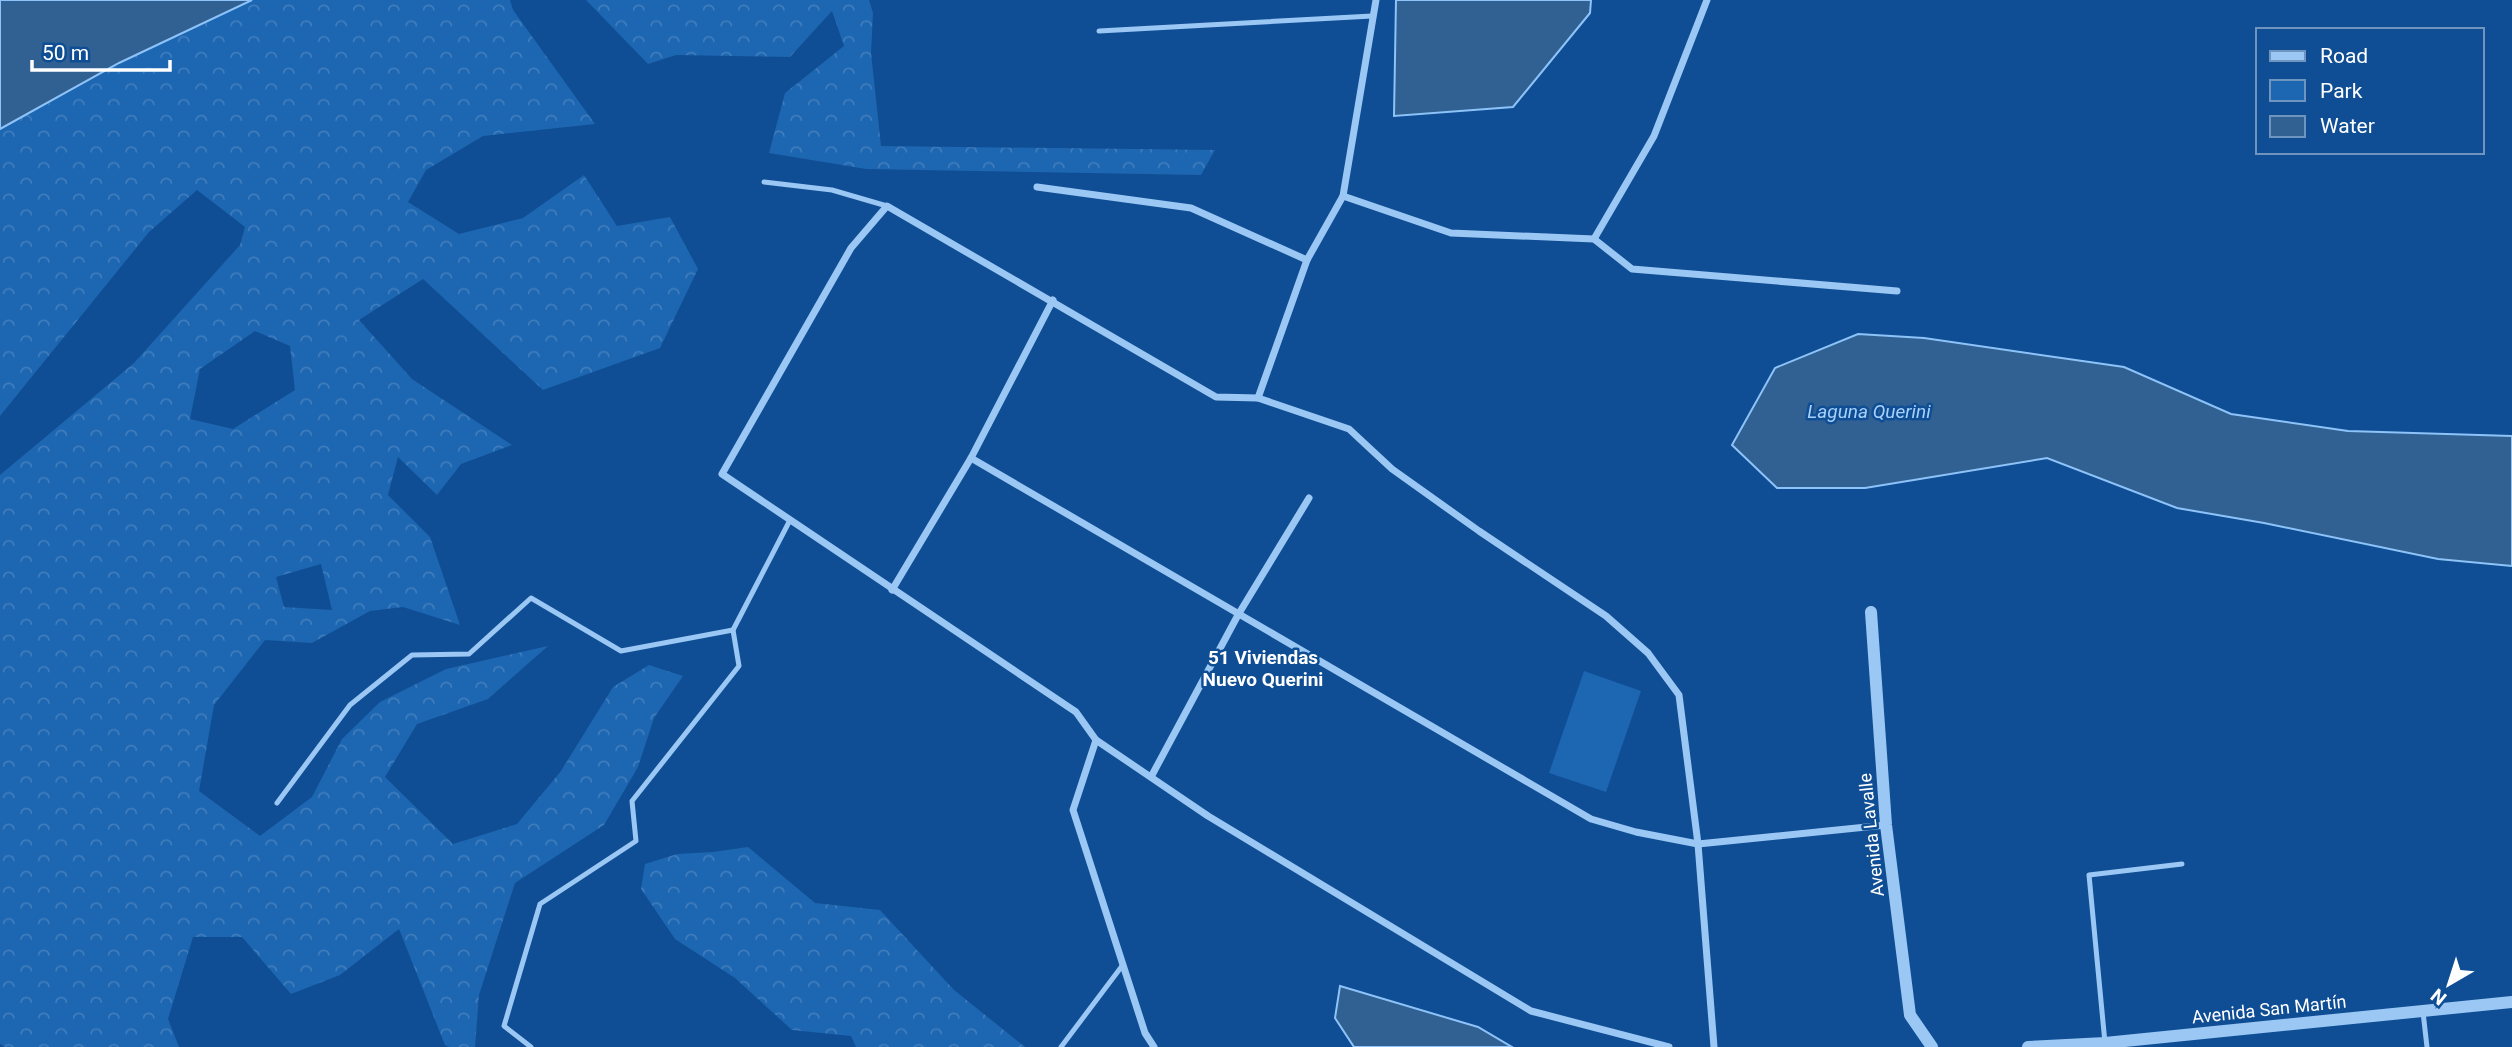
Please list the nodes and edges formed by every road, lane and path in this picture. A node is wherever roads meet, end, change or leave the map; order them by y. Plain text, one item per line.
1 (1376, 0) edge
2 (1707, 0) edge
3 (1372, 16) junction
4 (1099, 31) dead end
5 (764, 182) dead end
6 (1037, 187) dead end
7 (1343, 196) junction
8 (887, 206) junction
9 (1594, 240) junction
10 (1307, 260) junction
11 (1897, 291) dead end
12 (1053, 300) junction
13 (1258, 398) junction
14 (971, 458) junction
15 (1309, 498) dead end
16 (789, 522) junction
17 (892, 590) junction
18 (1871, 612) dead end
19 (1238, 615) junction
20 (733, 631) junction
21 (1096, 740) junction
22 (1151, 777) junction
23 (277, 803) dead end
24 (1886, 825) junction
25 (1698, 844) junction
26 (2182, 864) dead end
27 (1122, 966) junction
28 (2512, 1002) edge
29 (2423, 1012) junction
30 (2105, 1043) junction
31 (531, 1047) edge
32 (1061, 1047) edge
33 (1154, 1047) edge
34 (1670, 1047) edge
35 (1714, 1047) edge
36 (1932, 1047) edge
37 (2028, 1047) edge
38 (2427, 1047) edge

1 - 3 street
2 - 9 street
3 - 4 lane
3 - 7 street
5 - 8 lane
6 - 10 street
7 - 9 street
7 - 10 street
8 - 12 street
8 - 16 street
9 - 11 street
10 - 13 street
12 - 13 street
12 - 14 street
13 - 25 street
14 - 17 street
14 - 19 street
15 - 19 street
16 - 17 street
16 - 20 lane
17 - 21 street
18 - 24 street, Avenida Lavalle
19 - 22 street
19 - 25 street
20 - 23 lane
20 - 31 lane
21 - 22 street
21 - 27 street
22 - 34 street
24 - 25 street
24 - 36 street, Avenida Lavalle
25 - 35 street
26 - 30 lane
27 - 32 lane
27 - 33 street
28 - 29 street, Avenida San Martín
29 - 30 street, Avenida San Martín
29 - 38 lane
30 - 37 street, Avenida San Martín

